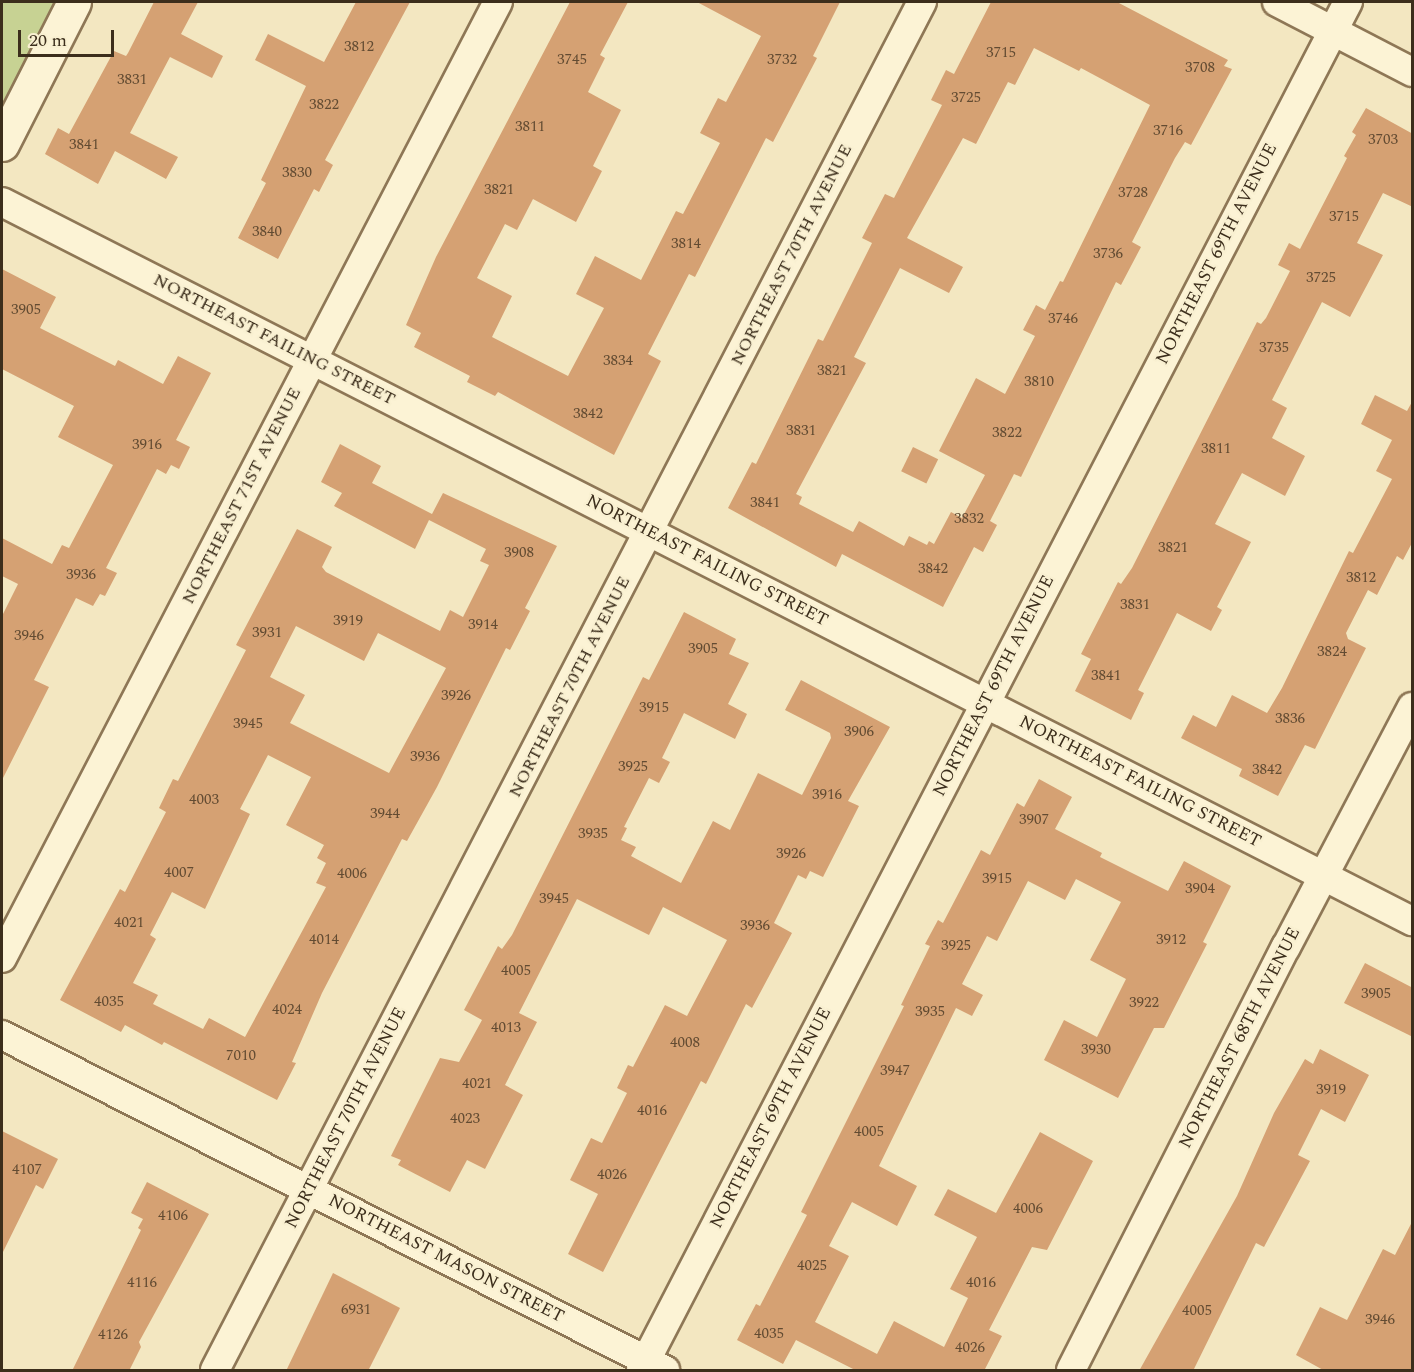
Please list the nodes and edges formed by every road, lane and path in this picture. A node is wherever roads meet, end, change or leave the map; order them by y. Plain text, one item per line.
1 (74, 2) edge
2 (498, 2) edge
3 (922, 2) edge
4 (1277, 2) edge
5 (1348, 2) edge
6 (1333, 30) junction
7 (1413, 72) edge
8 (2, 144) edge
9 (2, 202) edge
10 (313, 359) junction
11 (650, 531) junction
12 (984, 703) junction
13 (1413, 707) edge
14 (1324, 876) junction
15 (1413, 921) edge
16 (2, 958) edge
17 (2, 1035) edge
18 (309, 1189) junction
19 (651, 1367) edge
20 (215, 1371) edge
21 (1071, 1371) edge

1 - 8 street
2 - 10 street, NORTHEAST 71ST AVENUE
3 - 11 street, NORTHEAST 70TH AVENUE
4 - 6 street
5 - 6 street, NORTHEAST 69TH AVENUE
6 - 7 street
6 - 12 street, NORTHEAST 69TH AVENUE
9 - 10 street, NORTHEAST FAILING STREET
10 - 11 street, NORTHEAST FAILING STREET
10 - 16 street, NORTHEAST 71ST AVENUE
11 - 12 street, NORTHEAST FAILING STREET
11 - 18 street, NORTHEAST 70TH AVENUE
12 - 14 street, NORTHEAST FAILING STREET
12 - 19 street, NORTHEAST 69TH AVENUE
13 - 14 street, NORTHEAST 68TH AVENUE
14 - 15 street, NORTHEAST FAILING STREET
14 - 21 street, NORTHEAST 68TH AVENUE
17 - 18 street, NORTHEAST MASON STREET
18 - 19 street, NORTHEAST MASON STREET
18 - 20 street, NORTHEAST 70TH AVENUE

